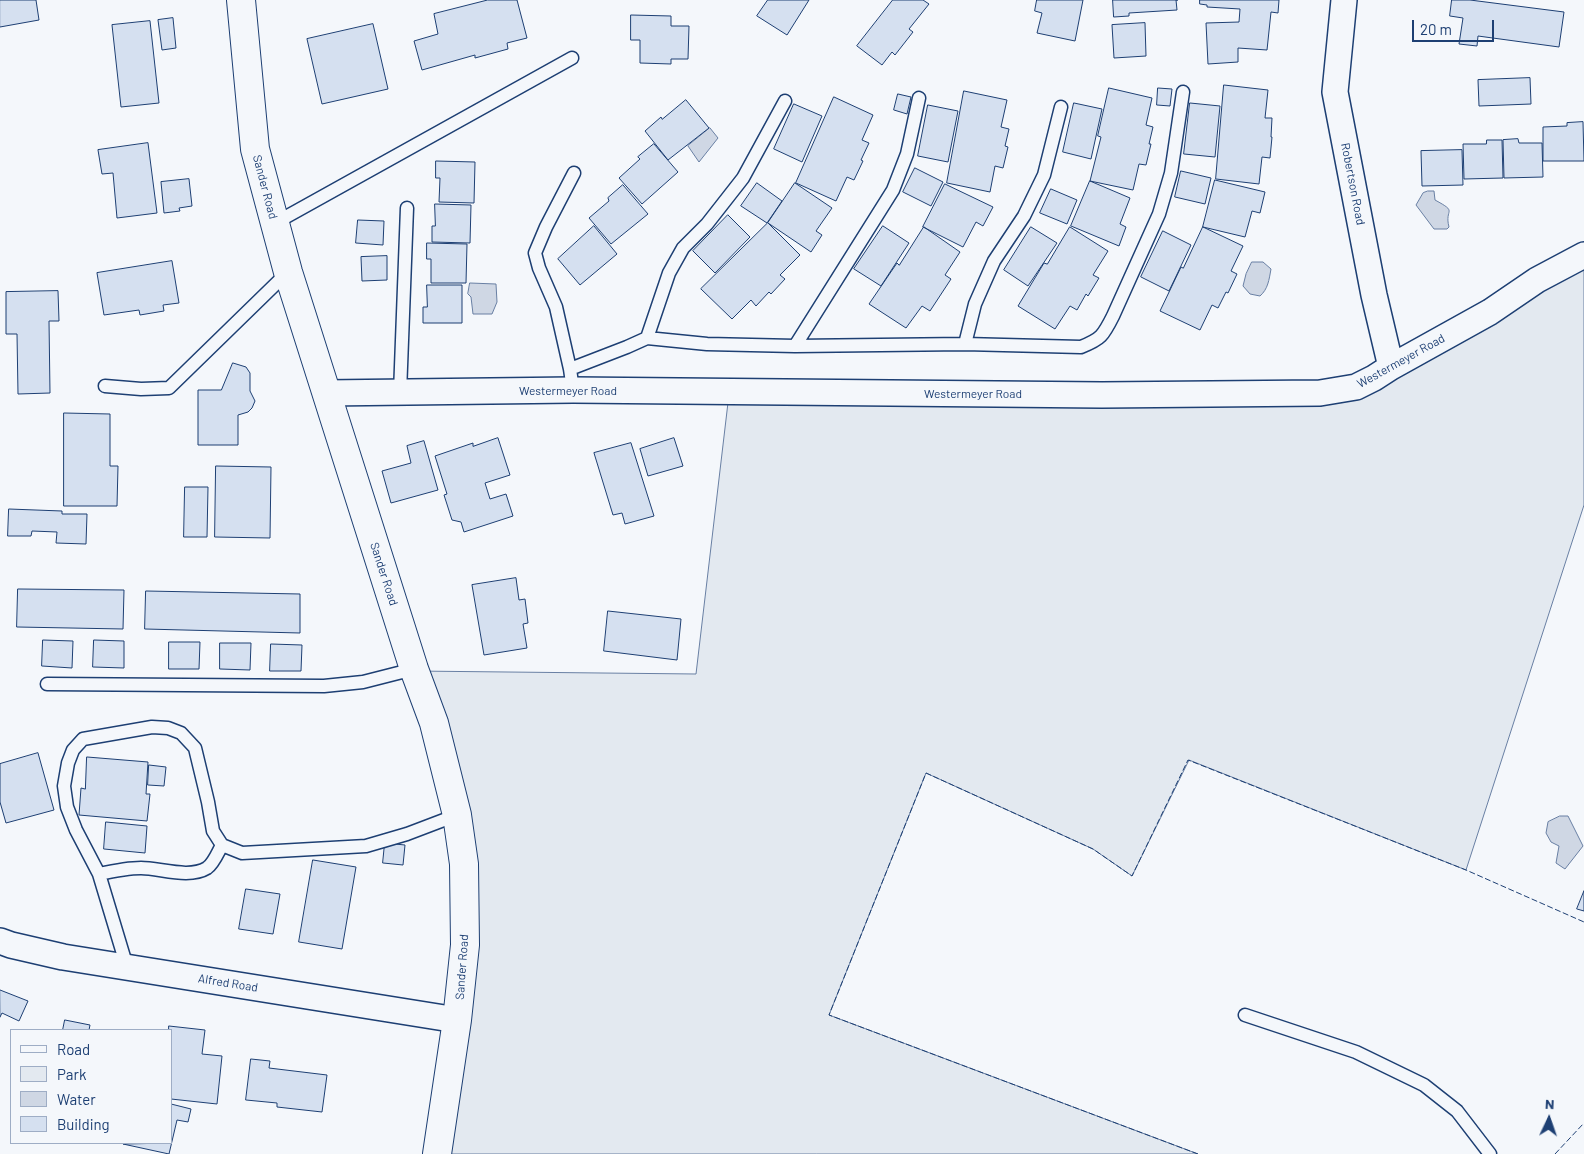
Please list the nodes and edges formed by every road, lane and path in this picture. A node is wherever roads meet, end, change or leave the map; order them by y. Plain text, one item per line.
1 (241, 0) edge
2 (1344, 0) edge
3 (572, 58) dead end
4 (1183, 92) dead end
5 (919, 98) dead end
6 (785, 101) dead end
7 (1061, 107) dead end
8 (574, 173) dead end
9 (407, 208) dead end
10 (275, 224) junction
11 (1584, 255) edge
12 (288, 272) junction
13 (647, 338) junction
14 (965, 344) junction
15 (795, 346) junction
16 (1391, 366) junction
17 (572, 380) junction
18 (105, 386) dead end
19 (326, 393) junction
20 (400, 393) junction
21 (414, 669) junction
22 (48, 684) dead end
23 (457, 815) junction
24 (222, 845) junction
25 (98, 874) junction
26 (0, 941) edge
27 (127, 967) junction
28 (1244, 1014) dead end
29 (457, 1020) junction
30 (437, 1154) edge
31 (1490, 1154) edge

1 - 10 main road, Sander Road
2 - 16 street, Robertson Road
3 - 10 lane
4 - 14 lane
5 - 15 lane
6 - 13 lane
7 - 14 lane
8 - 17 lane
9 - 20 lane
10 - 12 main road, Sander Road
11 - 16 street, Westermeyer Road
12 - 18 lane
12 - 19 main road, Sander Road
13 - 15 lane
13 - 17 lane
14 - 15 lane
16 - 17 street, Westermeyer Road
17 - 20 street, Westermeyer Road
19 - 20 street, Westermeyer Road
19 - 21 main road, Sander Road
21 - 22 lane
21 - 23 main road, Sander Road
23 - 24 lane
23 - 29 main road, Sander Road
24 - 25 lane
24 - 25 lane
25 - 27 lane
26 - 27 street, Alfred Road
27 - 29 street, Alfred Road
28 - 31 lane
29 - 30 main road, Sander Road

